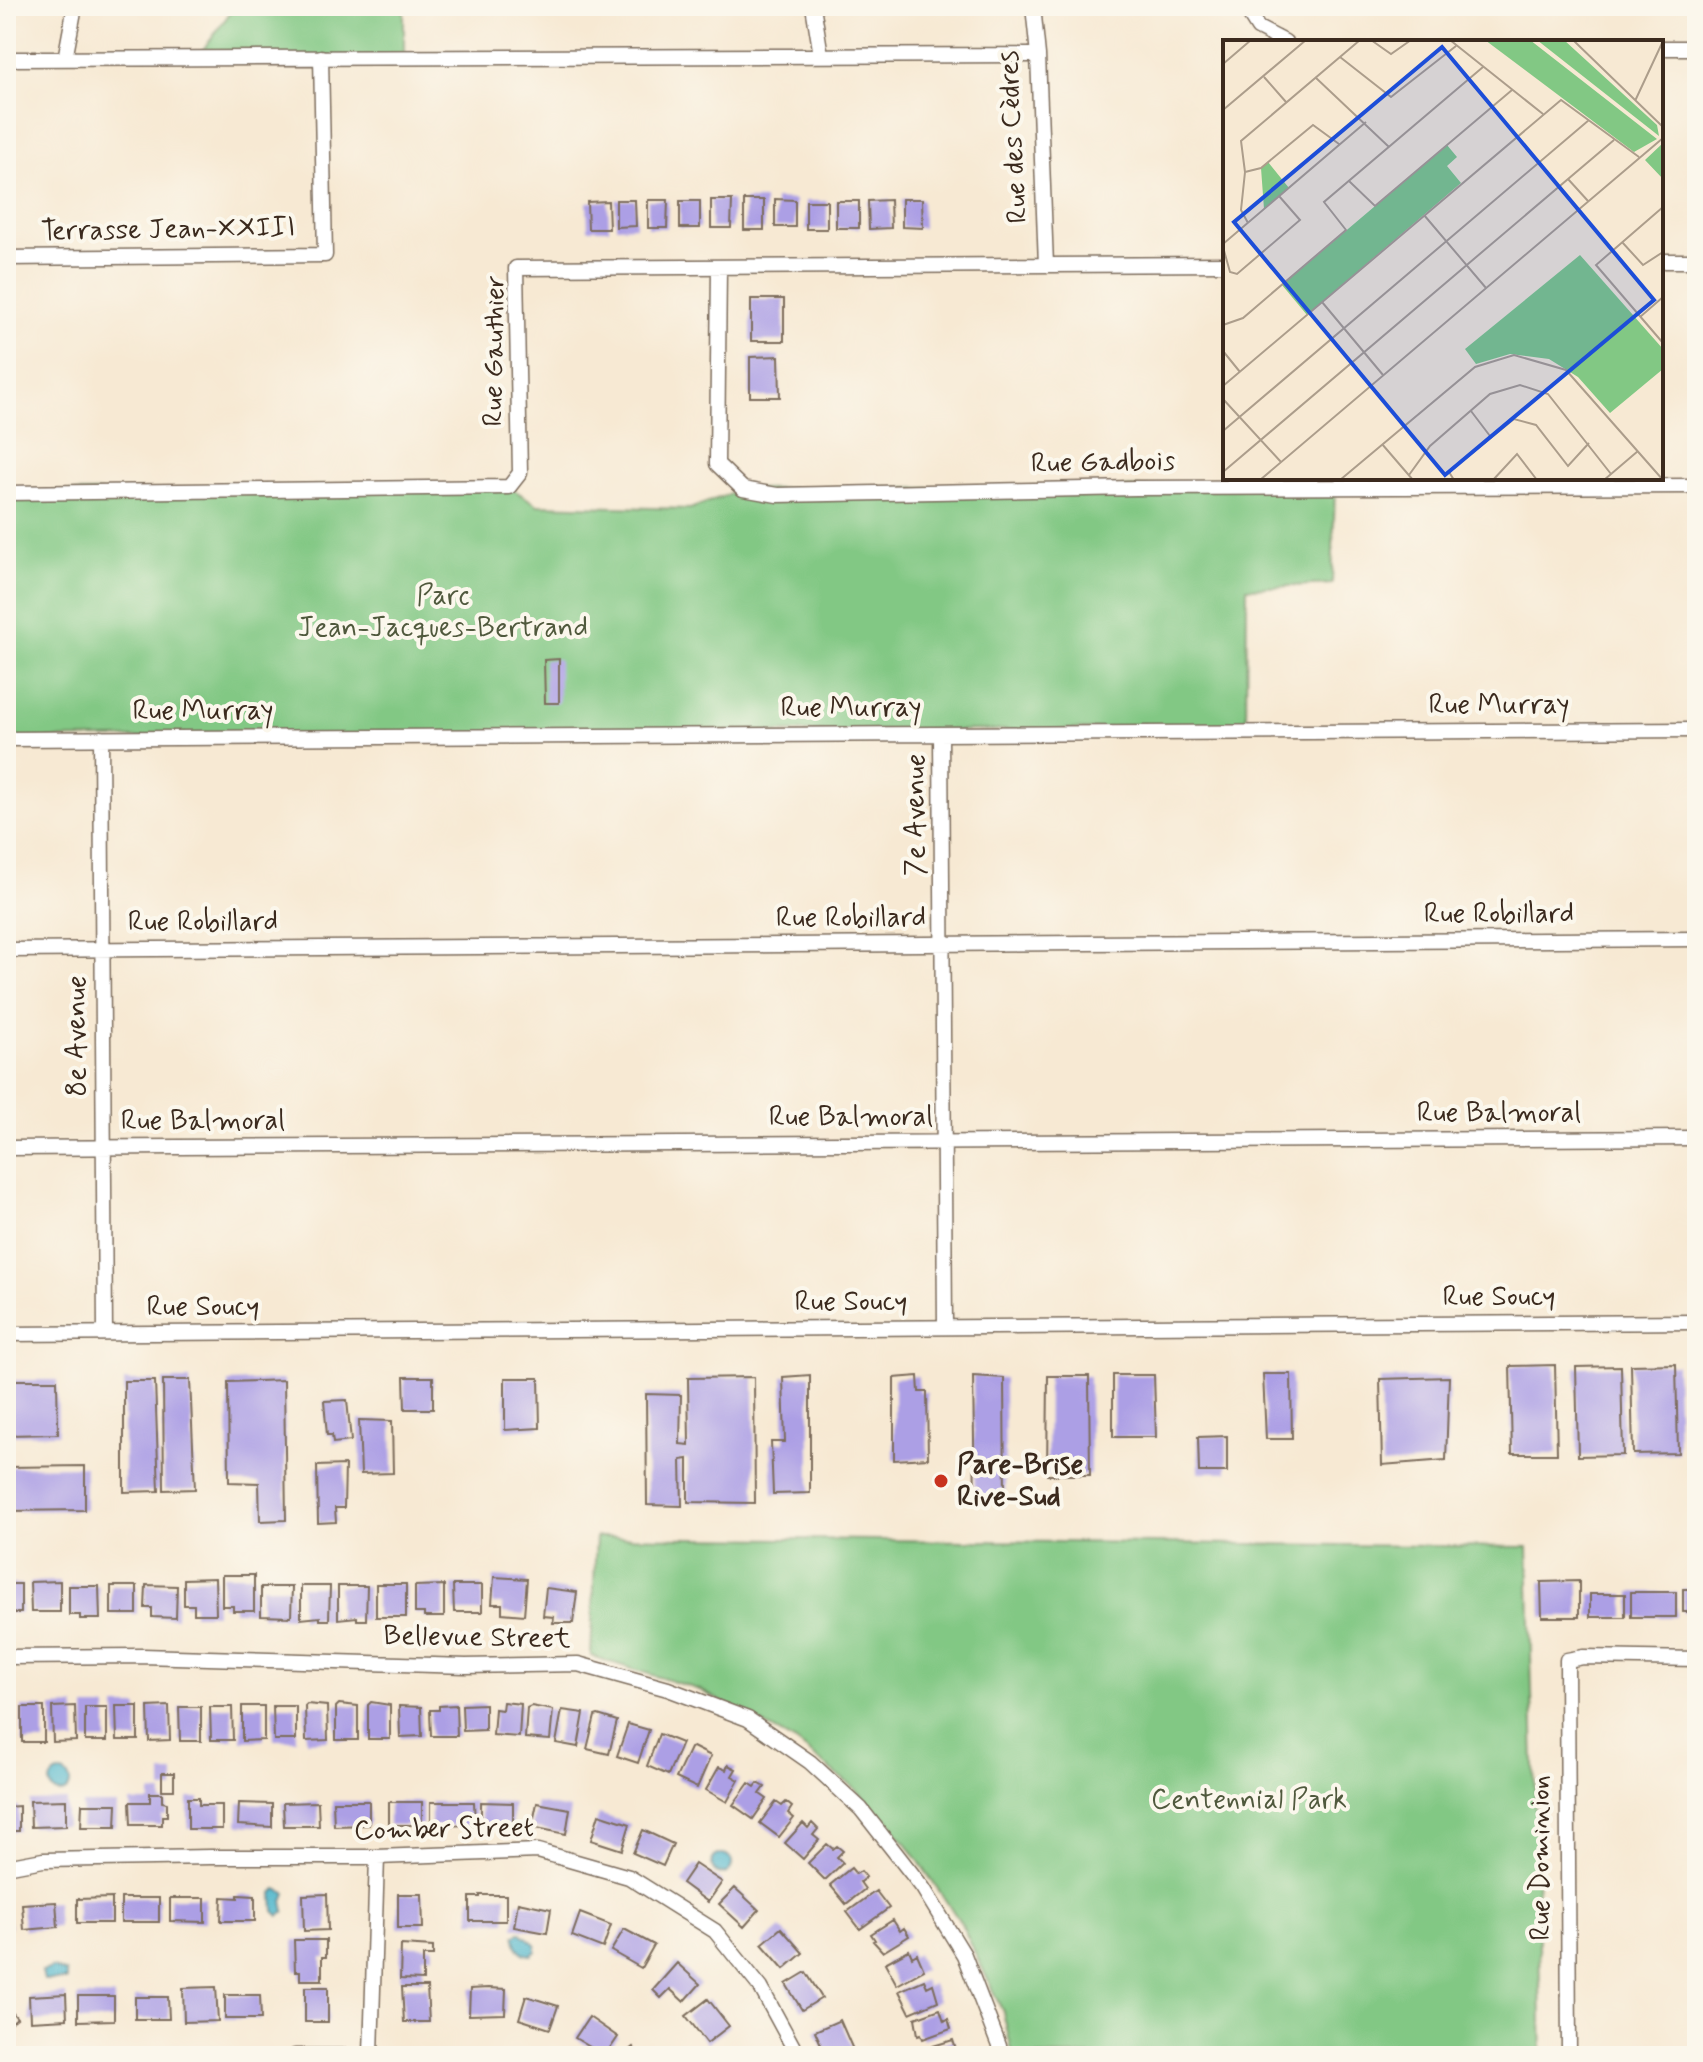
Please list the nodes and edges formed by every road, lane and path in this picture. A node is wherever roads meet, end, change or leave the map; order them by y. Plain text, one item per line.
1 (75, 6) edge
2 (813, 6) edge
3 (1033, 6) edge
4 (1244, 6) edge
5 (1281, 40) edge
6 (1663, 48) edge
7 (1697, 48) edge
8 (821, 55) junction
9 (1038, 55) junction
10 (321, 57) junction
11 (6, 59) edge
12 (65, 59) junction
13 (6, 258) edge
14 (1663, 261) edge
15 (1697, 261) edge
16 (1223, 264) edge
17 (1046, 265) junction
18 (719, 267) junction
19 (1697, 486) edge
20 (6, 493) edge
21 (1697, 730) edge
22 (941, 734) junction
23 (101, 738) junction
24 (6, 739) edge
25 (1697, 939) edge
26 (943, 943) junction
27 (103, 949) junction
28 (6, 950) edge
29 (1697, 1138) edge
30 (944, 1143) junction
31 (6, 1148) edge
32 (104, 1148) junction
33 (1697, 1322) edge
34 (945, 1327) junction
35 (105, 1333) junction
36 (6, 1334) edge
37 (6, 1657) edge
38 (1697, 1659) edge
39 (377, 1857) junction
40 (6, 1867) edge
41 (371, 2054) edge
42 (295, 2056) edge
43 (432, 2056) edge
44 (798, 2056) edge
45 (1000, 2056) edge
46 (1569, 2056) edge

1 - 12 street
2 - 8 street
3 - 9 street, Rue des Cèdres
4 - 5 street
6 - 7 street
8 - 9 street
8 - 10 street
9 - 17 street, Rue des Cèdres
10 - 12 street
10 - 13 street, Terrasse Jean-XXIII
11 - 12 street
14 - 15 street
16 - 17 street, Rue Gauthier
17 - 18 street, Rue Gauthier
18 - 19 street, Rue Gadbois
18 - 20 street, Rue Gauthier
21 - 22 street, Rue Murray
22 - 23 street, Rue Murray
22 - 26 street, 7e Avenue
23 - 24 street, Rue Murray
23 - 27 street, 8e Avenue
25 - 26 street, Rue Robillard
26 - 27 street, Rue Robillard
26 - 30 street, 7e Avenue
27 - 28 street, Rue Robillard
27 - 32 street, 8e Avenue
29 - 30 street, Rue Balmoral
30 - 32 street, Rue Balmoral
30 - 34 street, 7e Avenue
31 - 32 street, Rue Balmoral
32 - 35 street, 8e Avenue
33 - 34 street, Rue Soucy
34 - 35 street, Rue Soucy
35 - 36 street, Rue Soucy
37 - 45 street, Bellevue Street
38 - 46 street, Rue Dominion
39 - 40 street, Comber Street
39 - 41 street
39 - 44 street, Comber Street
41 - 42 street
41 - 43 street

